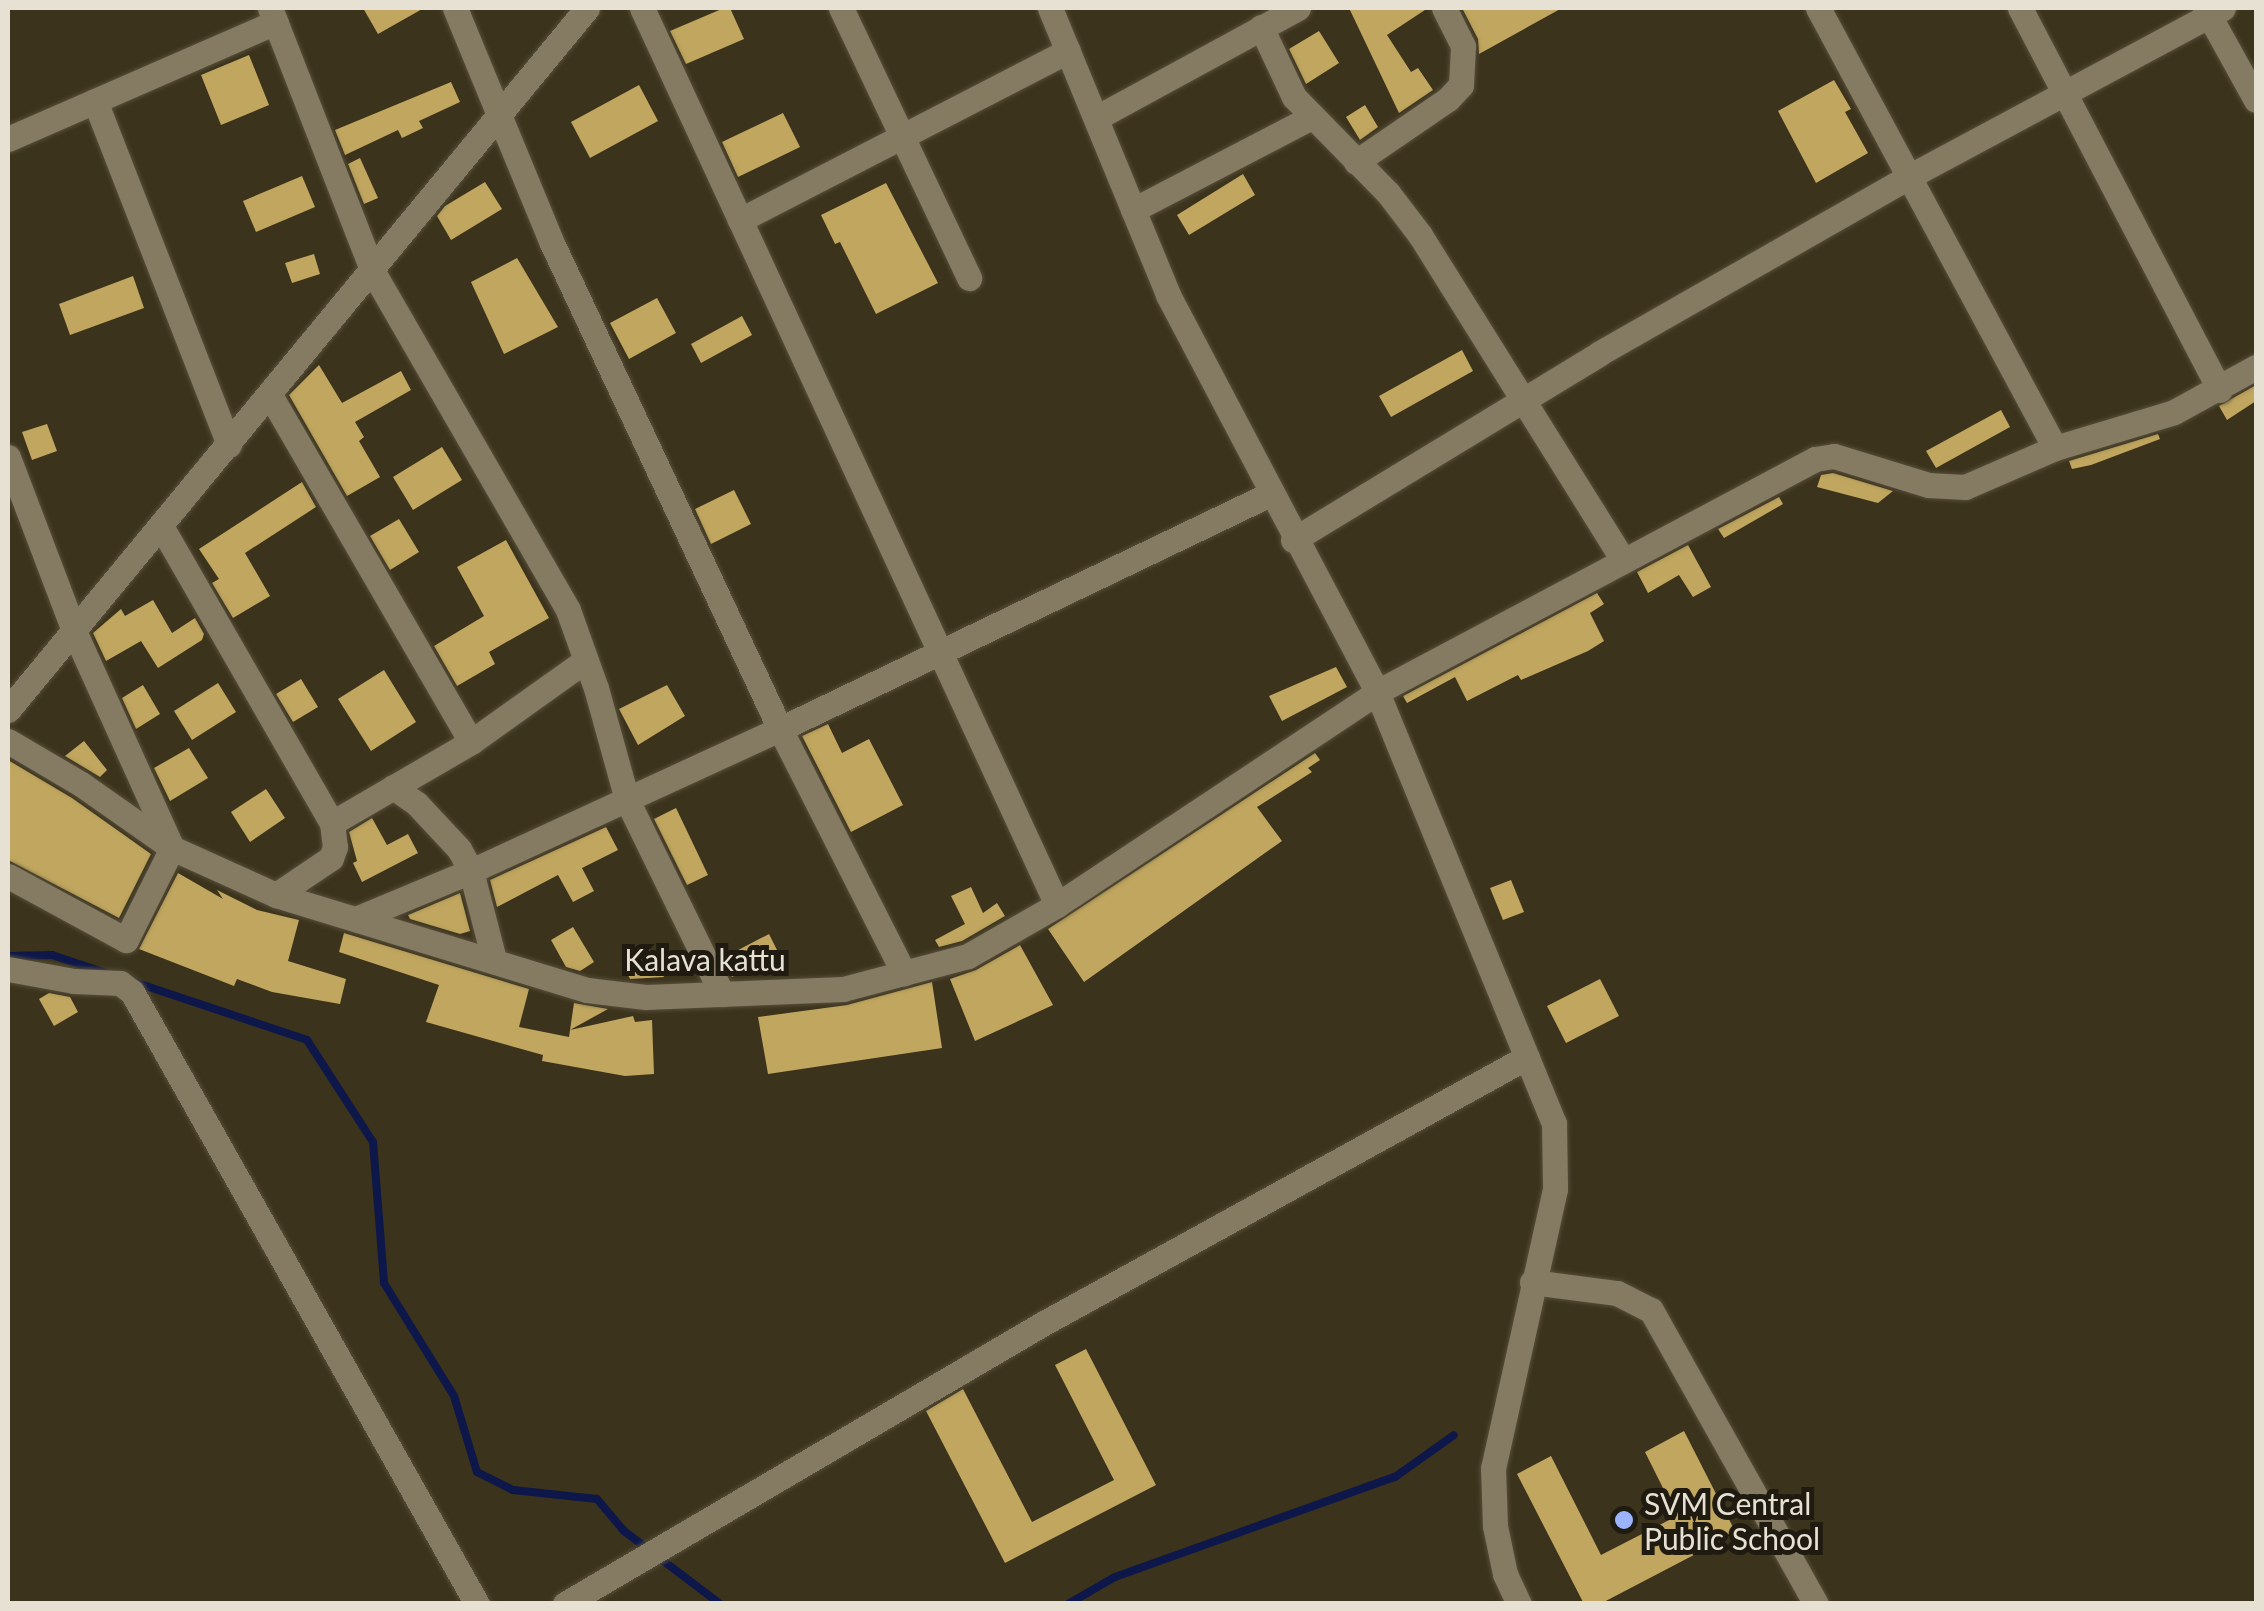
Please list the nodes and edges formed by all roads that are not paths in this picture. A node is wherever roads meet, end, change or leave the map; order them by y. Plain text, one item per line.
1 (455, 8) edge
2 (587, 8) edge
3 (642, 8) edge
4 (841, 8) edge
5 (1050, 8) edge
6 (1298, 8) edge
7 (1444, 8) edge
8 (1818, 8) edge
9 (2020, 8) edge
10 (2212, 10) edge
11 (273, 15) edge
12 (1262, 27) junction
13 (1068, 51) junction
14 (2066, 92) junction
15 (2256, 100) edge
16 (95, 101) junction
17 (497, 114) junction
18 (1312, 117) junction
19 (1096, 118) junction
20 (900, 137) junction
21 (8, 139) edge
22 (1356, 162) junction
23 (1910, 176) junction
24 (1133, 210) junction
25 (740, 220) junction
26 (372, 272) junction
27 (968, 278) dead end
28 (2256, 367) edge
29 (2220, 390) junction
30 (270, 395) junction
31 (1525, 399) junction
32 (228, 445) junction
33 (2055, 448) junction
34 (8, 456) edge
35 (1270, 494) junction
36 (161, 526) junction
37 (1293, 540) junction
38 (1623, 560) junction
39 (74, 632) junction
40 (941, 654) junction
41 (586, 660) junction
42 (1377, 692) junction
43 (8, 710) edge
44 (780, 728) junction
45 (8, 740) edge
46 (470, 742) junction
47 (393, 787) junction
48 (626, 800) junction
49 (332, 823) junction
50 (172, 848) junction
51 (472, 872) junction
52 (8, 876) edge
53 (276, 895) junction
54 (1057, 905) junction
55 (358, 918) junction
56 (494, 958) junction
57 (116, 964) junction
58 (8, 969) edge
59 (904, 973) junction
60 (722, 994) junction
61 (1527, 1057) junction
62 (1532, 1282) junction
63 (477, 1604) edge
64 (565, 1604) edge
65 (1519, 1604) edge
66 (1816, 1604) edge

1 - 17 street
2 - 17 street
3 - 25 street
4 - 20 street
5 - 13 street
6 - 12 street
7 - 22 street
8 - 23 street
9 - 14 street
10 - 14 street
10 - 15 street
11 - 16 street
11 - 26 street
12 - 18 street
12 - 19 street
13 - 19 street
13 - 20 street
14 - 23 street
14 - 29 street
16 - 21 street
16 - 32 street
17 - 26 street
17 - 44 street
18 - 22 street
18 - 24 street
19 - 24 street
20 - 25 street
20 - 27 street
22 - 31 street
23 - 31 street
23 - 33 street
24 - 35 street
25 - 40 street
26 - 30 street
26 - 41 street
28 - 29 street, Kalava kattu
29 - 33 street, Kalava kattu
30 - 32 street
30 - 46 street
31 - 37 street
31 - 38 street
32 - 36 street
33 - 38 street, Kalava kattu
34 - 39 street
35 - 37 street
35 - 40 street
36 - 39 street
36 - 49 street
37 - 42 street
38 - 42 street, Kalava kattu
39 - 43 street
39 - 50 street
40 - 44 street
40 - 54 street
41 - 46 street
41 - 48 street
42 - 54 street, Kalava kattu
42 - 61 street
44 - 48 street
44 - 59 street
45 - 50 street, Kalava kattu
46 - 47 street
47 - 49 street
47 - 51 street
48 - 51 street
48 - 60 street
49 - 53 street
50 - 53 street, Kalava kattu
50 - 57 street
51 - 55 street
51 - 56 street
52 - 57 street
53 - 55 street, Kalava kattu
54 - 59 street, Kalava kattu
55 - 56 street, Kalava kattu
56 - 60 street, Kalava kattu
57 - 58 street
57 - 63 street
59 - 60 street, Kalava kattu
61 - 62 street
61 - 64 street
62 - 65 street
62 - 66 street

